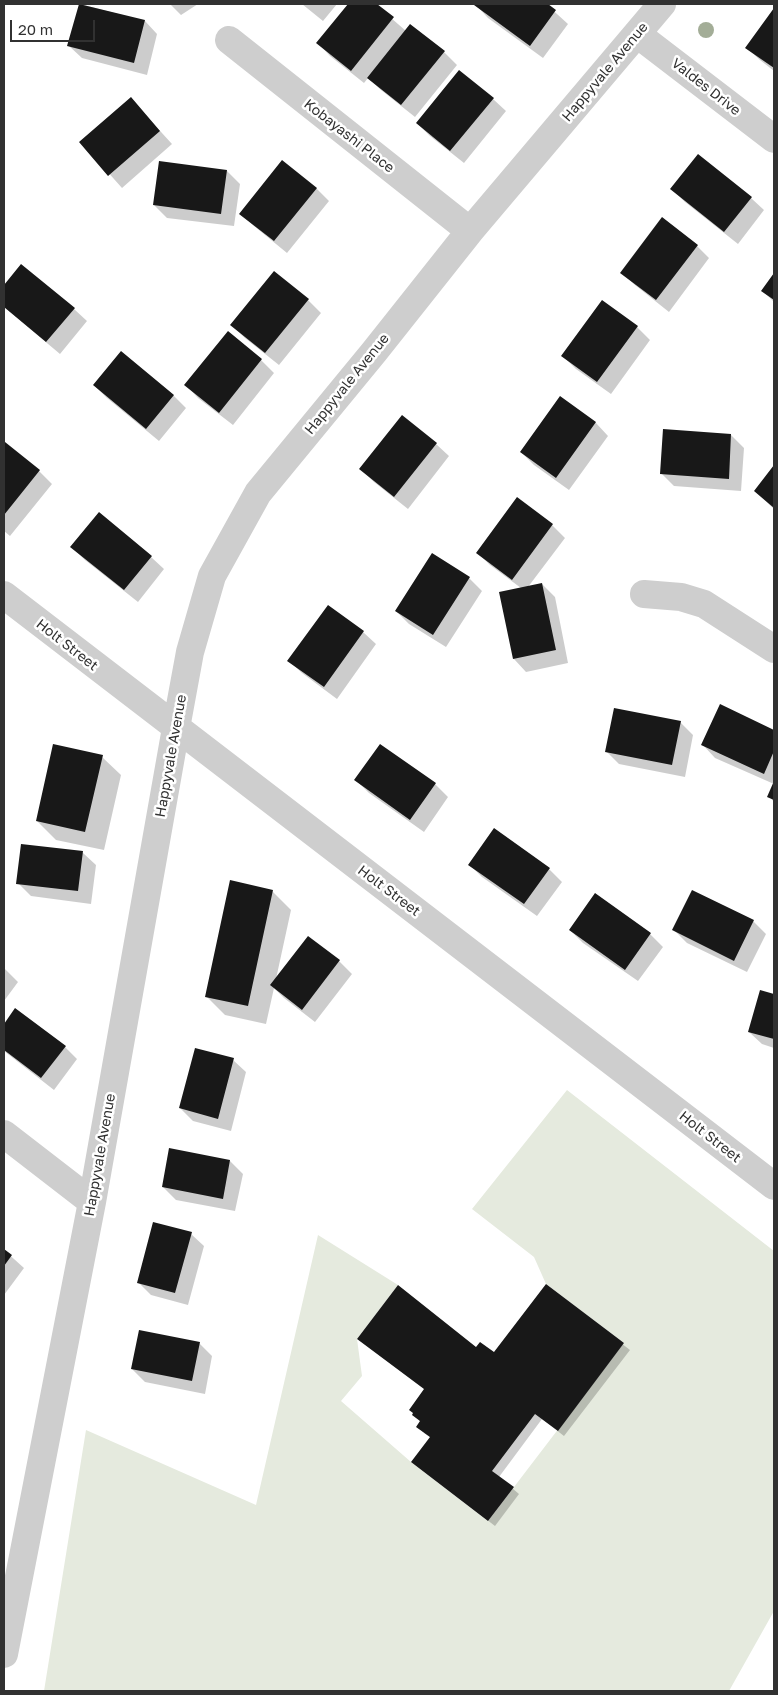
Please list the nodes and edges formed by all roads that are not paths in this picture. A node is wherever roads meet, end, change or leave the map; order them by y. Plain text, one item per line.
1 (662, 4) edge
2 (637, 34) junction
3 (229, 40) dead end
4 (774, 139) edge
5 (470, 231) junction
6 (644, 594) dead end
7 (4, 595) edge
8 (774, 649) edge
9 (176, 728) junction
10 (4, 1134) edge
11 (774, 1186) edge
12 (92, 1202) junction
13 (4, 1654) edge

1 - 2 street, Happyvale Avenue
2 - 4 street, Valdes Drive
2 - 5 street, Happyvale Avenue
3 - 5 street, Kobayashi Place
5 - 9 street, Happyvale Avenue
6 - 8 street
7 - 9 street, Holt Street
9 - 11 street, Holt Street
9 - 12 street, Happyvale Avenue
10 - 12 street
12 - 13 street, Happyvale Avenue

